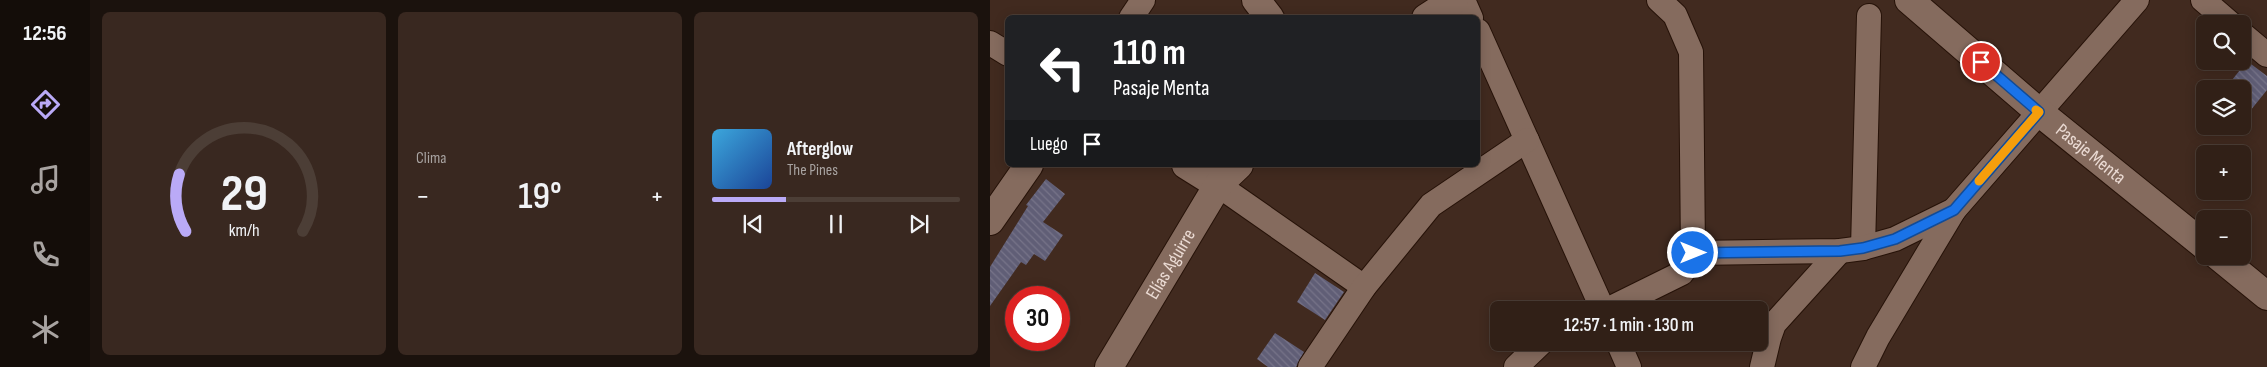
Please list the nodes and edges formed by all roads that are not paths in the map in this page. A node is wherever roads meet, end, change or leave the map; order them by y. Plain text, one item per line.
1 (1143, 0) edge
2 (1256, 0) edge
3 (1454, 0) edge
4 (1463, 0) edge
5 (1659, 0) edge
6 (1909, 0) edge
7 (2137, 0) edge
8 (2203, 0) edge
9 (1133, 15) edge
10 (1268, 15) edge
11 (1431, 15) edge
12 (1470, 15) edge
13 (2220, 15) edge
14 (1869, 16) dead end
15 (1480, 36) edge
16 (2251, 42) edge
17 (990, 43) edge
18 (1005, 52) edge
19 (2267, 55) edge
20 (2039, 112) junction
21 (1527, 140) junction
22 (1028, 167) edge
23 (1189, 167) edge
24 (1238, 167) edge
25 (1218, 185) junction
26 (1954, 210) junction
27 (990, 221) edge
28 (2196, 239) edge
29 (1863, 248) junction
30 (1840, 251) junction
31 (1693, 253) junction
32 (2229, 265) edge
33 (1364, 287) junction
34 (2267, 296) edge
35 (1599, 301) edge
36 (1625, 301) edge
37 (1533, 351) edge
38 (1622, 351) edge
39 (1109, 367) edge
40 (1310, 367) edge
41 (1516, 367) edge
42 (1629, 367) edge
43 (1762, 367) edge
44 (1863, 367) edge

1 - 9 street
2 - 10 street
3 - 11 street
4 - 12 street
5 - 31 street
6 - 20 street, Pasaje Menta
7 - 20 street
8 - 13 street
14 - 29 street
15 - 21 street
16 - 19 street
17 - 18 street
20 - 26 street
20 - 28 street, Pasaje Menta
21 - 33 street
21 - 35 street
22 - 27 street
23 - 25 street
24 - 25 street, Elías Aguirre
25 - 33 street
25 - 39 street, Elías Aguirre
26 - 29 street
26 - 44 street
29 - 30 street
30 - 31 street
30 - 43 street
31 - 36 street
32 - 34 street
33 - 40 street
37 - 41 street
38 - 42 street

